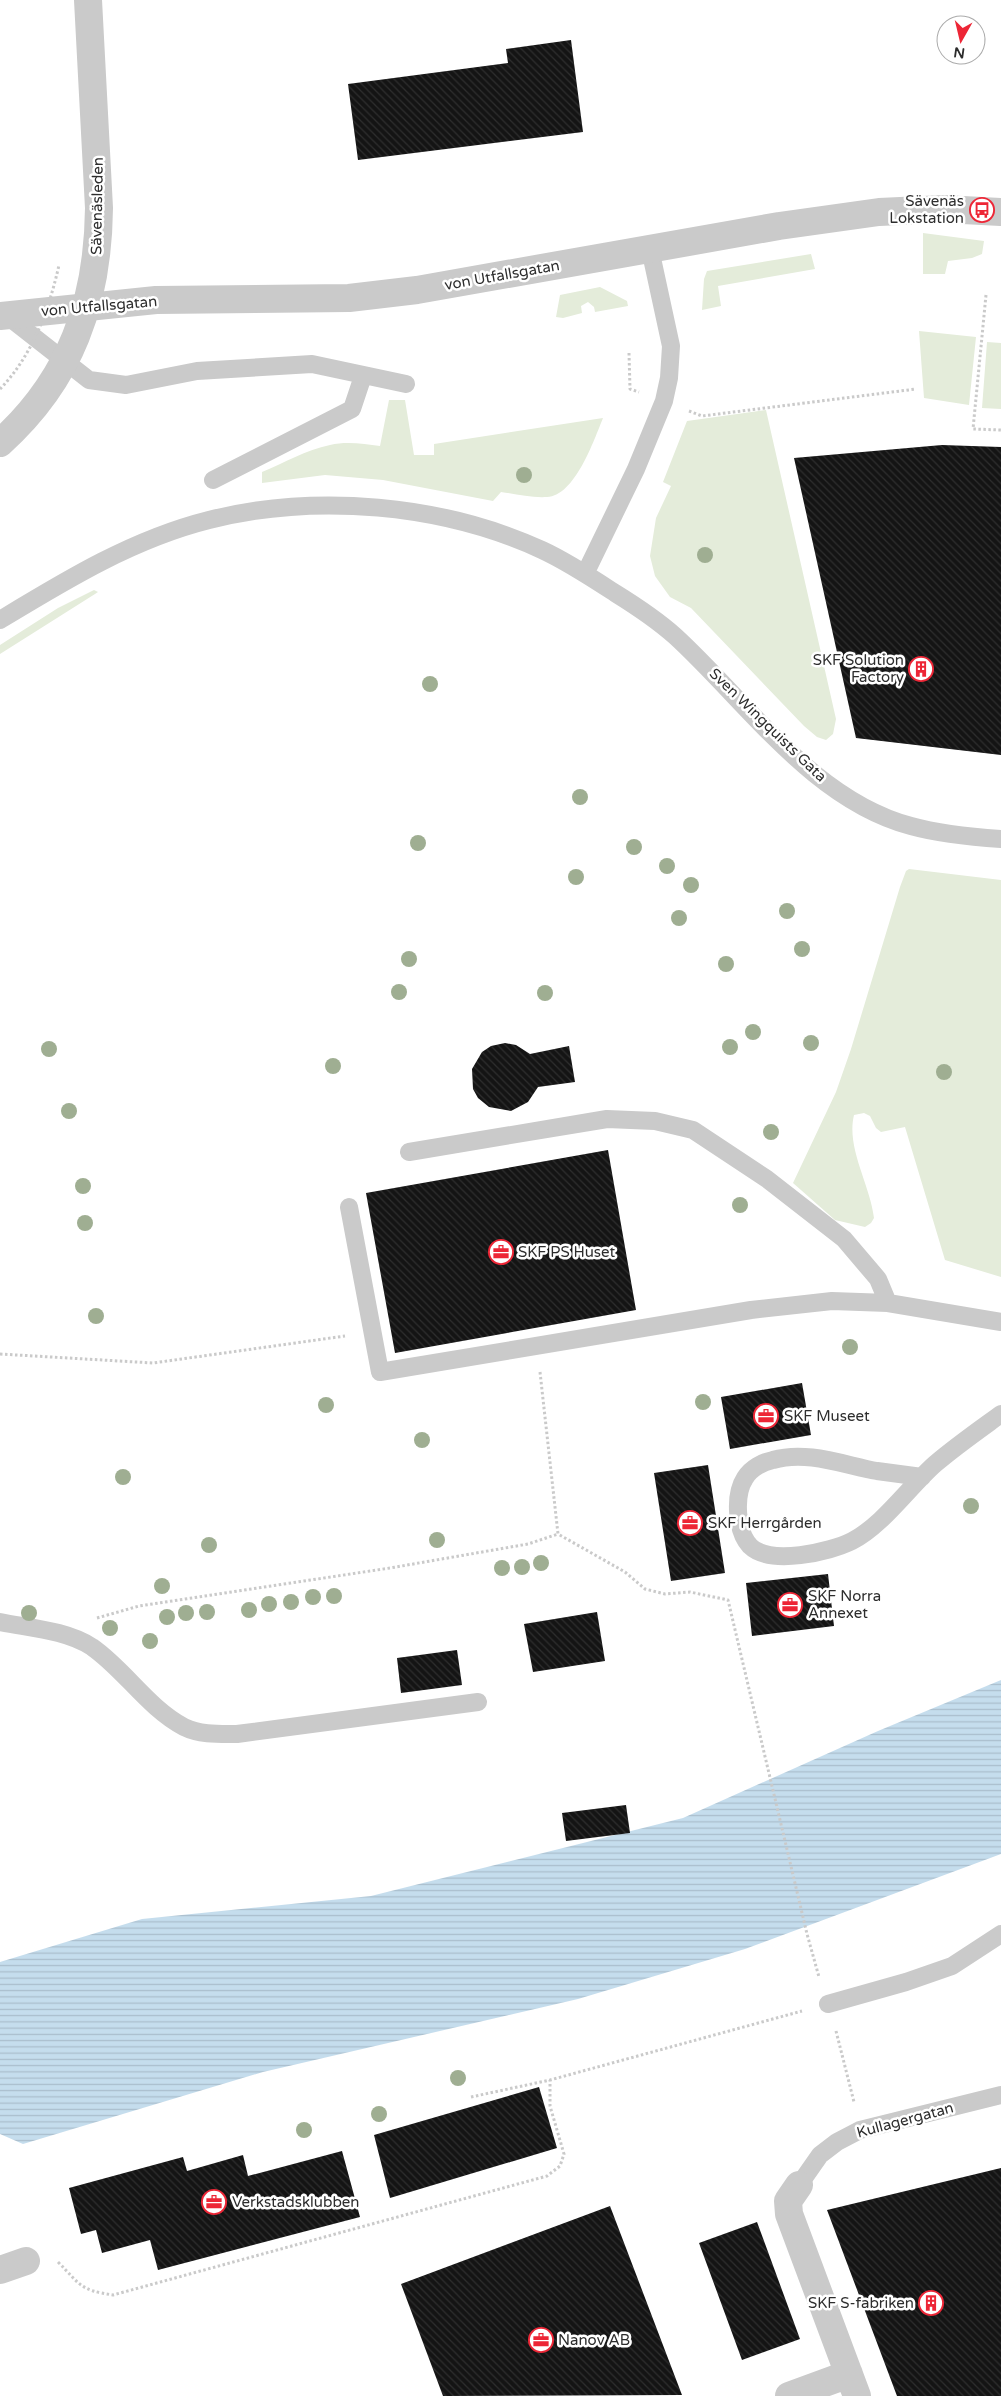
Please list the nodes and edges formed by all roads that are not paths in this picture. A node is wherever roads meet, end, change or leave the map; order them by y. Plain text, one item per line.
1 (88, 0) edge
2 (1001, 212) edge
3 (650, 249) junction
4 (3, 315) edge
5 (363, 376) junction
6 (406, 384) dead end
7 (0, 443) edge
8 (213, 480) dead end
9 (585, 574) junction
10 (0, 620) edge
11 (1001, 839) edge
12 (409, 1152) dead end
13 (348, 1207) dead end
14 (888, 1303) junction
15 (1001, 1322) edge
16 (1001, 1414) edge
17 (922, 1477) junction
18 (0, 1622) edge
19 (478, 1702) dead end
20 (1001, 1934) edge
21 (828, 2004) road end
22 (1001, 2095) edge
23 (799, 2185) joint
24 (26, 2261) road end
25 (0, 2270) edge
26 (853, 2385) edge
27 (789, 2396) edge

1 - 7 street, Sävenäsleden, bridge
2 - 3 street, von Utfallsgatan
3 - 4 street, von Utfallsgatan
3 - 9 lane
4 - 5 lane
5 - 6 lane
5 - 8 lane
9 - 10 lane, Sven Wingquists Gata
9 - 11 lane, Sven Wingquists Gata
12 - 14 lane
13 - 14 lane
14 - 15 lane
16 - 17 lane
17 - 17 lane
18 - 19 lane
20 - 21 lane
22 - 23 lane, Kullagergatan
23 - 26 street
24 - 25 street
26 - 27 street

